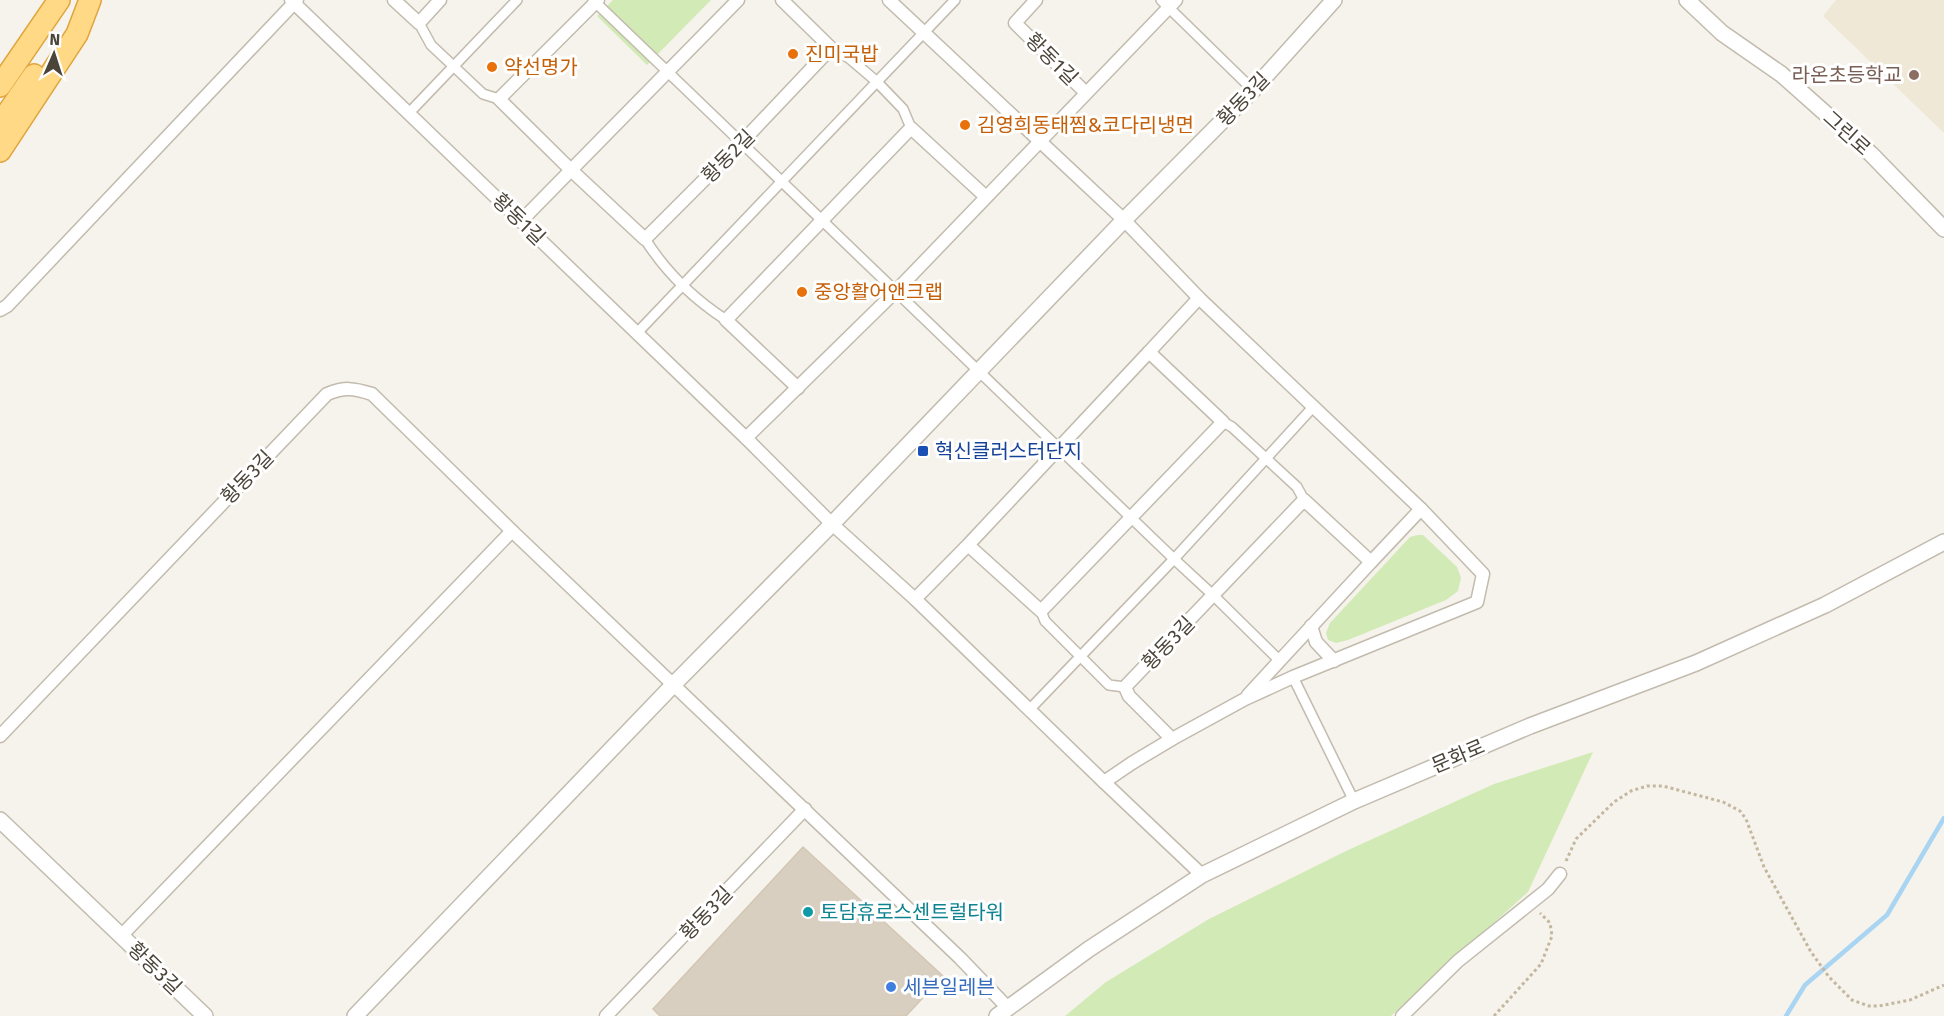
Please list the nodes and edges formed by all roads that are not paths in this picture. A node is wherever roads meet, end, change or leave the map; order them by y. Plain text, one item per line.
1 (59, 0) edge
2 (85, 0) edge
3 (90, 0) edge
4 (394, 0) edge
5 (440, 0) edge
6 (517, 0) edge
7 (738, 0) edge
8 (782, 0) edge
9 (889, 0) edge
10 (955, 0) edge
11 (1036, 0) edge
12 (1334, 0) edge
13 (1687, 0) edge
14 (294, 1) edge
15 (596, 1) edge
16 (1168, 2) edge
17 (418, 23) junction
18 (923, 33) junction
19 (831, 48) junction
20 (454, 66) junction
21 (668, 72) junction
22 (876, 81) junction
23 (0, 86) edge
24 (1253, 90) junction
25 (1086, 92) junction
26 (499, 99) junction
27 (408, 114) junction
28 (0, 124) edge
29 (911, 128) junction
30 (1040, 141) junction
31 (742, 142) junction
32 (0, 151) edge
33 (571, 170) junction
34 (782, 181) junction
35 (986, 197) junction
36 (822, 220) junction
37 (1124, 220) junction
38 (521, 221) junction
39 (1944, 229) edge
40 (645, 239) junction
41 (683, 285) junction
42 (896, 291) junction
43 (1199, 298) junction
44 (0, 310) edge
45 (726, 320) junction
46 (636, 334) junction
47 (1149, 352) junction
48 (979, 371) junction
49 (798, 388) junction
50 (1314, 406) junction
51 (1223, 422) junction
52 (746, 438) junction
53 (1059, 449) junction
54 (1266, 459) junction
55 (1304, 500) junction
56 (1421, 509) junction
57 (1131, 518) junction
58 (832, 524) junction
59 (512, 531) junction
60 (1944, 542) edge
61 (968, 545) junction
62 (1173, 559) junction
63 (1371, 562) junction
64 (1214, 596) junction
65 (915, 599) junction
66 (1041, 611) junction
67 (1311, 626) junction
68 (1081, 656) junction
69 (1279, 660) junction
70 (1334, 661) junction
71 (1293, 677) junction
72 (674, 684) junction
73 (1125, 687) junction
74 (1245, 699) junction
75 (1029, 710) junction
76 (0, 736) edge
77 (1172, 739) junction
78 (1104, 782) junction
79 (1354, 801) junction
80 (805, 809) junction
81 (0, 820) edge
82 (1560, 874) road end
83 (1202, 875) junction
84 (121, 936) junction
85 (1003, 1012) edge
86 (205, 1016) edge
87 (355, 1016) edge
88 (606, 1016) edge
89 (1402, 1016) edge

1 - 23 highway
2 - 28 highway
3 - 32 highway
4 - 17 street
5 - 17 street
6 - 20 street
7 - 21 street
8 - 19 street
9 - 18 street
10 - 18 street
11 - 25 street, 황동1길
12 - 24 street, 황동3길
13 - 39 street, 그린로
14 - 27 street, 황동1길
14 - 44 street
15 - 21 street
15 - 26 street
16 - 24 street
16 - 25 street, 황동1길
17 - 20 street
18 - 22 street
18 - 30 street
19 - 22 street
19 - 31 street, 황동2길
20 - 26 street
20 - 27 street
21 - 31 street
21 - 33 street
22 - 29 street
22 - 34 street
24 - 37 street, 황동3길
25 - 30 street, 황동1길
26 - 33 street
27 - 38 street, 황동1길
29 - 35 street
29 - 36 street
30 - 35 street, 황동1길
30 - 37 street
31 - 34 street
31 - 40 street, 황동2길
33 - 38 street
33 - 40 street
34 - 36 street
34 - 41 street
35 - 42 street, 황동1길
36 - 42 street
36 - 45 street
37 - 43 street
37 - 48 street, 황동3길
38 - 46 street, 황동1길
40 - 41 street
41 - 45 street
41 - 46 street
42 - 48 street
42 - 49 street, 황동1길
43 - 47 street
43 - 50 street
45 - 49 street
46 - 52 street, 황동1길
47 - 51 street
47 - 53 street
48 - 53 street
48 - 58 street, 황동3길
49 - 52 street, 황동1길
50 - 54 street
50 - 56 street
51 - 54 street
51 - 57 street
52 - 58 street, 황동1길
53 - 57 street
53 - 61 street
54 - 55 street
54 - 62 street
55 - 63 street
55 - 64 street, 황동3길
56 - 63 street
56 - 70 street
57 - 62 street
57 - 66 street
58 - 65 street
58 - 72 street, 황동3길
59 - 72 street, 황동3길
59 - 76 street, 황동3길
59 - 84 street, 황동3길
60 - 79 street, 문화로
61 - 65 street
61 - 66 street
62 - 64 street
62 - 68 street
63 - 67 street
64 - 69 street
64 - 73 street, 황동3길
65 - 75 street
66 - 68 street
67 - 69 street
67 - 70 street
68 - 73 street
68 - 75 street
69 - 74 street
70 - 71 street
71 - 74 street
71 - 79 street
72 - 80 street, 황동3길
72 - 87 street, 황동3길
73 - 77 street
74 - 77 street
75 - 78 street
77 - 78 street
78 - 83 street
79 - 83 street, 문화로
80 - 85 street, 황동3길
80 - 88 street, 황동3길
81 - 84 street
82 - 89 street
83 - 85 street, 문화로
84 - 86 street, 황동3길

